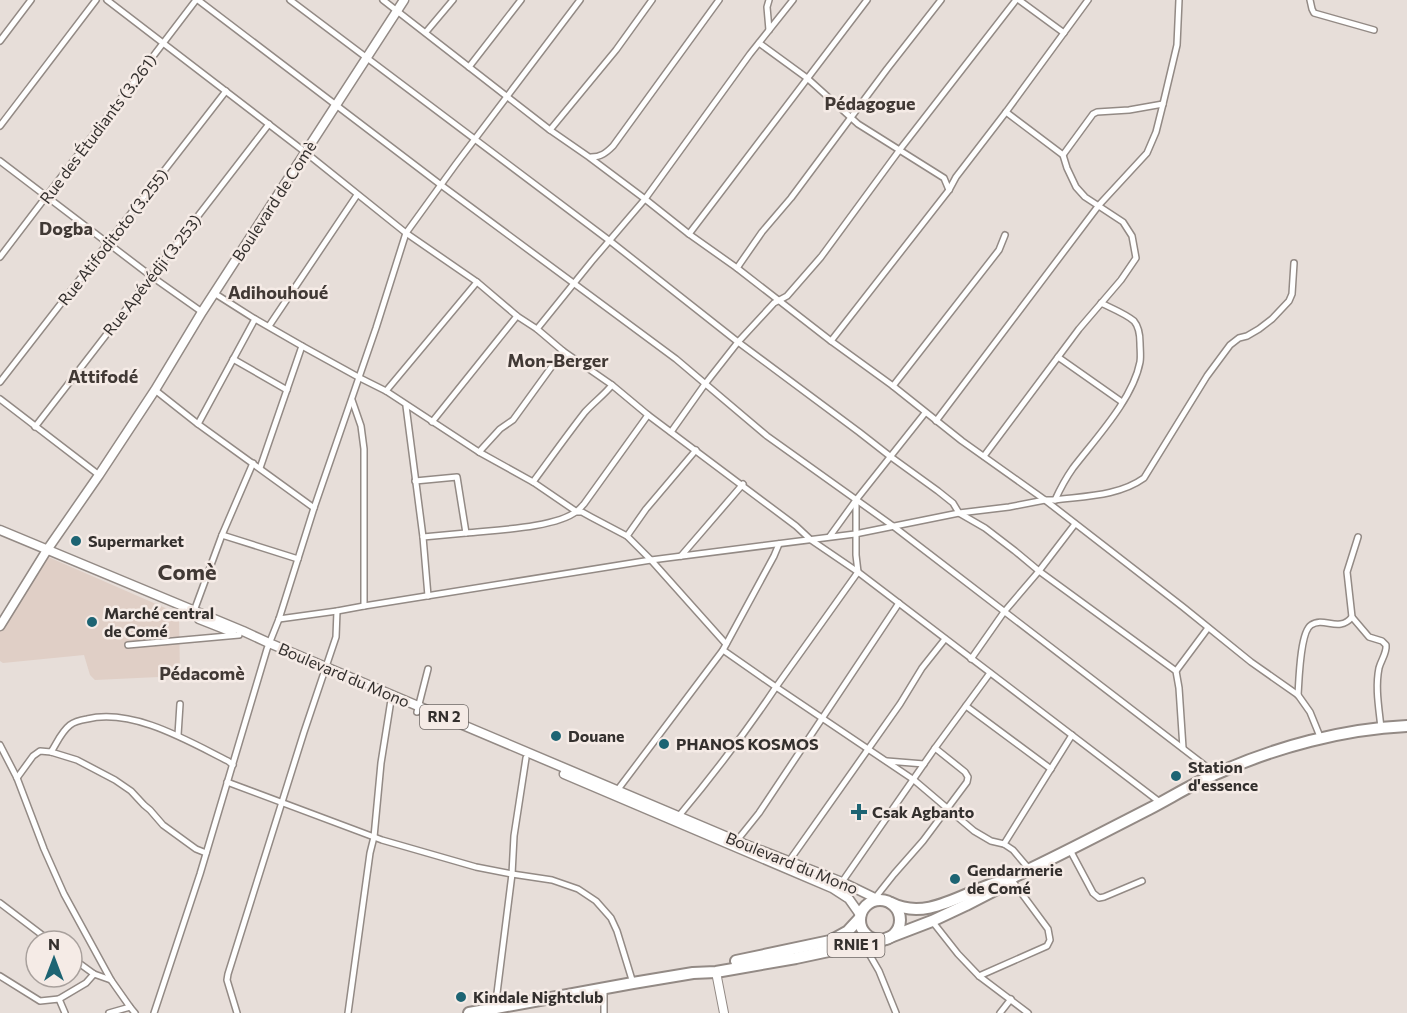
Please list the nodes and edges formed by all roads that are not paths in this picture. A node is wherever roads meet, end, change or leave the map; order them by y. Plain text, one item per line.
1 (31, 0) edge
2 (96, 0) edge
3 (107, 0) edge
4 (197, 0) edge
5 (290, 0) edge
6 (383, 0) edge
7 (404, 0) edge
8 (453, 0) edge
9 (521, 0) edge
10 (580, 0) edge
11 (652, 0) edge
12 (719, 0) edge
13 (769, 0) edge
14 (793, 0) edge
15 (867, 0) edge
16 (941, 0) edge
17 (1017, 0) edge
18 (1088, 0) edge
19 (1179, 0) edge
20 (1310, 0) edge
21 (397, 11) junction
22 (769, 30) junction
23 (1374, 30) dead end
24 (426, 32) junction
25 (1064, 33) junction
26 (0, 40) edge
27 (163, 43) junction
28 (759, 43) junction
29 (367, 58) junction
30 (469, 67) junction
31 (807, 78) junction
32 (226, 91) junction
33 (508, 96) junction
34 (1164, 104) junction
35 (336, 105) junction
36 (1006, 112) junction
37 (851, 119) junction
38 (269, 124) junction
39 (0, 126) edge
40 (550, 130) junction
41 (474, 140) junction
42 (900, 151) junction
43 (305, 152) junction
44 (1063, 155) junction
45 (589, 157) junction
46 (0, 162) edge
47 (956, 177) junction
48 (944, 178) junction
49 (441, 185) junction
50 (949, 190) junction
51 (357, 195) junction
52 (46, 196) junction
53 (645, 199) junction
54 (1099, 205) junction
55 (406, 233) junction
56 (689, 234) junction
57 (1005, 235) dead end
58 (609, 241) junction
59 (108, 242) junction
60 (0, 257) edge
61 (1293, 263) dead end
62 (737, 268) junction
63 (151, 276) junction
64 (477, 282) junction
65 (574, 284) junction
66 (214, 293) junction
67 (778, 300) junction
68 (1101, 303) junction
69 (202, 312) junction
70 (517, 316) junction
71 (255, 318) junction
72 (269, 326) junction
73 (537, 329) junction
74 (831, 341) junction
75 (738, 342) junction
76 (302, 346) junction
77 (563, 351) junction
78 (1058, 357) junction
79 (233, 359) junction
80 (360, 378) junction
81 (0, 382) edge
82 (705, 384) junction
83 (612, 385) junction
84 (893, 386) junction
85 (155, 390) junction
86 (287, 390) junction
87 (386, 391) junction
88 (0, 399) edge
89 (352, 400) junction
90 (1122, 402) junction
91 (406, 406) junction
92 (926, 413) junction
93 (648, 415) junction
94 (936, 421) junction
95 (432, 422) junction
96 (198, 424) junction
97 (35, 427) junction
98 (671, 432) junction
99 (696, 450) junction
100 (479, 452) junction
101 (984, 456) junction
102 (891, 457) junction
103 (253, 463) junction
104 (260, 468) junction
105 (99, 475) junction
106 (415, 481) junction
107 (533, 482) junction
108 (743, 484) junction
109 (856, 500) junction
110 (1045, 500) junction
111 (1054, 500) junction
112 (315, 508) junction
113 (577, 512) junction
114 (959, 513) junction
115 (1076, 524) junction
116 (893, 526) junction
117 (0, 532) edge
118 (466, 532) junction
119 (855, 534) junction
120 (222, 535) junction
121 (627, 536) junction
122 (830, 536) junction
123 (423, 537) junction
124 (1358, 537) dead end
125 (811, 540) junction
126 (779, 544) junction
127 (46, 551) junction
128 (681, 556) junction
129 (298, 559) junction
130 (651, 560) junction
131 (1039, 571) junction
132 (858, 572) junction
133 (428, 596) junction
134 (900, 603) junction
135 (364, 606) junction
136 (194, 610) junction
137 (337, 611) junction
138 (1004, 612) junction
139 (1352, 617) junction
140 (279, 619) junction
141 (0, 626) edge
142 (1208, 628) junction
143 (239, 635) junction
144 (945, 639) junction
145 (128, 645) dead end
146 (268, 646) junction
147 (725, 647) junction
148 (971, 659) junction
149 (324, 669) junction
150 (428, 669) dead end
151 (1176, 671) junction
152 (990, 673) junction
153 (776, 687) junction
154 (1298, 695) junction
155 (391, 700) junction
156 (180, 704) dead end
157 (966, 706) junction
158 (418, 709) junction
159 (821, 718) junction
160 (1407, 726) edge
161 (1381, 728) junction
162 (178, 735) junction
163 (1072, 735) junction
164 (1322, 739) junction
165 (0, 745) edge
166 (934, 748) junction
167 (1183, 748) junction
168 (867, 749) junction
169 (51, 752) junction
170 (526, 758) junction
171 (886, 761) junction
172 (233, 765) junction
173 (924, 765) junction
174 (1051, 769) junction
175 (1216, 774) junction
176 (17, 778) junction
177 (914, 780) junction
178 (227, 782) junction
179 (615, 793) junction
180 (282, 801) junction
181 (1161, 803) junction
182 (948, 809) junction
183 (677, 819) junction
184 (374, 837) junction
185 (735, 843) junction
186 (1004, 844) junction
187 (1070, 849) junction
188 (206, 853) junction
189 (786, 864) junction
190 (1030, 870) junction
191 (512, 874) junction
192 (1009, 880) junction
193 (1142, 880) dead end
194 (842, 882) junction
195 (875, 898) junction
196 (890, 902) junction
197 (0, 903) edge
198 (860, 917) junction
199 (933, 921) junction
200 (34, 929) edge
201 (885, 939) junction
202 (863, 943) junction
203 (84, 967) edge
204 (716, 972) junction
205 (94, 974) junction
206 (693, 974) junction
207 (0, 976) edge
208 (979, 976) junction
209 (111, 980) junction
210 (633, 983) junction
211 (604, 988) junction
212 (59, 999) junction
213 (1011, 999) junction
214 (130, 1007) junction
215 (495, 1011) edge
216 (65, 1013) edge
217 (109, 1013) edge
218 (135, 1013) edge
219 (154, 1013) edge
220 (237, 1013) edge
221 (348, 1013) edge
222 (470, 1013) edge
223 (604, 1013) edge
224 (724, 1013) edge
225 (896, 1013) edge
226 (1000, 1013) edge
227 (1028, 1013) edge

1 - 26 street
2 - 39 street
3 - 27 street
4 - 27 street, Rue des Étudiants (3.261)
4 - 35 street
5 - 29 street
6 - 21 street
7 - 21 main road, Boulevard de Comè
8 - 24 street
9 - 30 street
10 - 33 street
11 - 40 street
12 - 45 street
13 - 22 street
14 - 22 street
15 - 31 street
16 - 37 street
17 - 25 street
17 - 42 street
18 - 25 street
19 - 34 street
20 - 23 street
21 - 24 street
21 - 29 main road, Boulevard de Comè
22 - 28 street
24 - 30 street
25 - 36 street
27 - 32 street
27 - 52 street, Rue des Étudiants (3.261)
28 - 31 street
28 - 53 street
29 - 35 main road, Boulevard de Comè
29 - 41 street
30 - 33 street
31 - 37 street
31 - 56 street
32 - 38 street
32 - 59 street, Rue Atifoditoto (3.255)
33 - 40 street
33 - 41 street
34 - 44 street
34 - 54 street
35 - 43 main road, Boulevard de Comè
35 - 49 street
36 - 44 street
36 - 47 street
37 - 42 street
37 - 62 street
38 - 43 street
38 - 63 street, Rue Apévédji (3.253)
40 - 45 street
41 - 49 street
41 - 58 street
42 - 48 street
42 - 67 street
43 - 51 street
43 - 66 main road, Boulevard de Comè
44 - 54 street
45 - 53 street
46 - 52 street
47 - 48 street
47 - 50 street
48 - 50 street
49 - 55 street
49 - 65 street
50 - 74 street
51 - 55 street
51 - 72 street
52 - 59 street
52 - 60 street, Rue des Étudiants (3.261)
53 - 56 street
53 - 58 street
54 - 68 street
54 - 94 street
55 - 64 street
55 - 80 street
56 - 62 street
57 - 84 street
58 - 65 street
58 - 75 street
59 - 63 street
59 - 81 street, Rue Atifoditoto (3.255)
61 - 111 street
62 - 67 street
63 - 69 street
63 - 97 street, Rue Apévédji (3.253)
64 - 70 street
64 - 87 street
65 - 73 street
65 - 82 street
66 - 69 main road, Boulevard de Comè
66 - 71 street
67 - 74 street
67 - 75 street
68 - 78 street
68 - 90 street
69 - 85 main road, Boulevard de Comè
70 - 73 street
70 - 95 street
71 - 72 street
71 - 79 street
72 - 76 street
73 - 77 street
74 - 84 street
75 - 82 street
75 - 102 street
76 - 80 street
76 - 86 street
77 - 83 street
77 - 100 street
78 - 90 street
78 - 101 street
79 - 86 street
79 - 96 street
80 - 87 street
80 - 89 street
82 - 98 street
82 - 109 street
83 - 93 street
83 - 107 street
84 - 92 street
85 - 96 street
85 - 105 main road, Boulevard de Comè
86 - 104 street
87 - 91 street
88 - 97 street
89 - 112 street
89 - 135 street
90 - 111 street
91 - 95 street
91 - 106 street
92 - 94 street
92 - 102 street
93 - 98 street
93 - 113 street
94 - 101 street
95 - 100 street
96 - 103 street
97 - 105 street
98 - 99 street
99 - 108 street
99 - 121 street
100 - 107 street
101 - 110 street
102 - 109 street
102 - 114 street
103 - 104 street
103 - 120 street
104 - 112 street
105 - 127 main road, Boulevard de Comè
106 - 118 street
106 - 123 street
107 - 113 street
108 - 125 street
108 - 128 street
109 - 116 street
109 - 119 street
109 - 122 street
110 - 111 street
110 - 114 street
110 - 115 street
112 - 129 street
113 - 118 street
113 - 121 street
114 - 116 street
114 - 131 street
115 - 131 street
115 - 142 street
116 - 119 street
116 - 138 street
117 - 127 main road, Boulevard du Mono / RN 2
118 - 123 street
119 - 122 street
119 - 132 street
120 - 129 street
120 - 136 street
121 - 130 street
122 - 125 street
123 - 133 street
124 - 139 street
125 - 126 street
125 - 132 street
126 - 128 street
126 - 147 street
127 - 136 main road, Boulevard du Mono / RN 2
127 - 141 main road, Boulevard de Comè
127 - 143 main road, Boulevard du Mono / RN 2
128 - 130 street
129 - 140 street
130 - 133 street
130 - 147 street
131 - 138 street
131 - 151 street
132 - 134 street
132 - 153 street
133 - 135 street
134 - 144 street
134 - 159 street
135 - 137 street
136 - 146 main road, Boulevard du Mono / RN 2
137 - 140 street
137 - 149 street
138 - 148 street
138 - 167 street
139 - 154 street
139 - 161 street
140 - 146 street
142 - 151 street
142 - 154 street
143 - 145 street
143 - 146 main road, Boulevard du Mono / RN 2
144 - 148 street
144 - 168 street
146 - 149 main road, Boulevard du Mono / RN 2
146 - 172 street
147 - 153 street
147 - 179 street
148 - 152 street
149 - 155 main road, Boulevard du Mono / RN 2
149 - 158 main road, Boulevard du Mono / RN 2
149 - 180 street
150 - 158 street
151 - 167 street
152 - 157 street
152 - 163 street
153 - 159 street
153 - 183 street
154 - 164 street
155 - 158 main road, Boulevard du Mono / RN 2
155 - 184 street
156 - 162 street
157 - 166 street
157 - 174 street
158 - 170 main road, Boulevard du Mono / RN 2
158 - 179 main road, Boulevard du Mono / RN 2
159 - 168 street
159 - 185 street
160 - 161 highway, RNIE 1
161 - 164 highway, RNIE 1
162 - 169 street
162 - 172 street
163 - 174 street
163 - 181 street
164 - 175 highway, RNIE 1
165 - 176 street
166 - 173 street
166 - 182 street
167 - 175 street
168 - 171 street
168 - 189 street
169 - 176 street
169 - 188 street
170 - 179 main road, Boulevard du Mono / RN 2
170 - 191 street
171 - 173 street
171 - 177 street
172 - 178 street
173 - 177 street
174 - 186 street
175 - 181 highway, RNIE 1
176 - 209 street
177 - 182 street
177 - 194 street
178 - 180 street
178 - 188 street
179 - 183 main road, Boulevard du Mono / RN 2
180 - 184 street
180 - 220 street
181 - 187 highway, RNIE 1
182 - 186 street
182 - 195 street
183 - 185 main road, Boulevard du Mono / RN 2
184 - 191 street
184 - 221 street
185 - 189 main road, Boulevard du Mono / RN 2
186 - 190 street
187 - 190 highway, RNIE 1
187 - 193 street
188 - 219 street
189 - 194 main road, Boulevard du Mono / RN 2
189 - 198 main road, Boulevard du Mono / RN 2
190 - 192 highway, RNIE 1
191 - 210 street
191 - 215 street
192 - 196 highway, RNIE 1
192 - 199 highway, RNIE 1
192 - 208 street
194 - 195 main road, Boulevard du Mono / RN 2
195 - 196 main road, Boulevard du Mono / RN 2
196 - 198 highway
196 - 201 highway
197 - 200 street
198 - 201 highway
198 - 206 highway, RNIE 1
199 - 201 highway, RNIE 1
199 - 208 street
201 - 202 highway, RNIE 1
202 - 204 highway, RNIE 1
202 - 225 street
203 - 205 street
204 - 206 highway, RNIE 1
204 - 224 street
205 - 209 street
205 - 212 street
206 - 210 highway, RNIE 1
207 - 212 street
208 - 213 street
209 - 214 street
210 - 211 highway, RNIE 1
211 - 215 highway, RNIE 1
211 - 223 street
212 - 216 street
213 - 226 street
213 - 227 street
214 - 217 street
214 - 218 street
215 - 222 highway, RNIE 1

